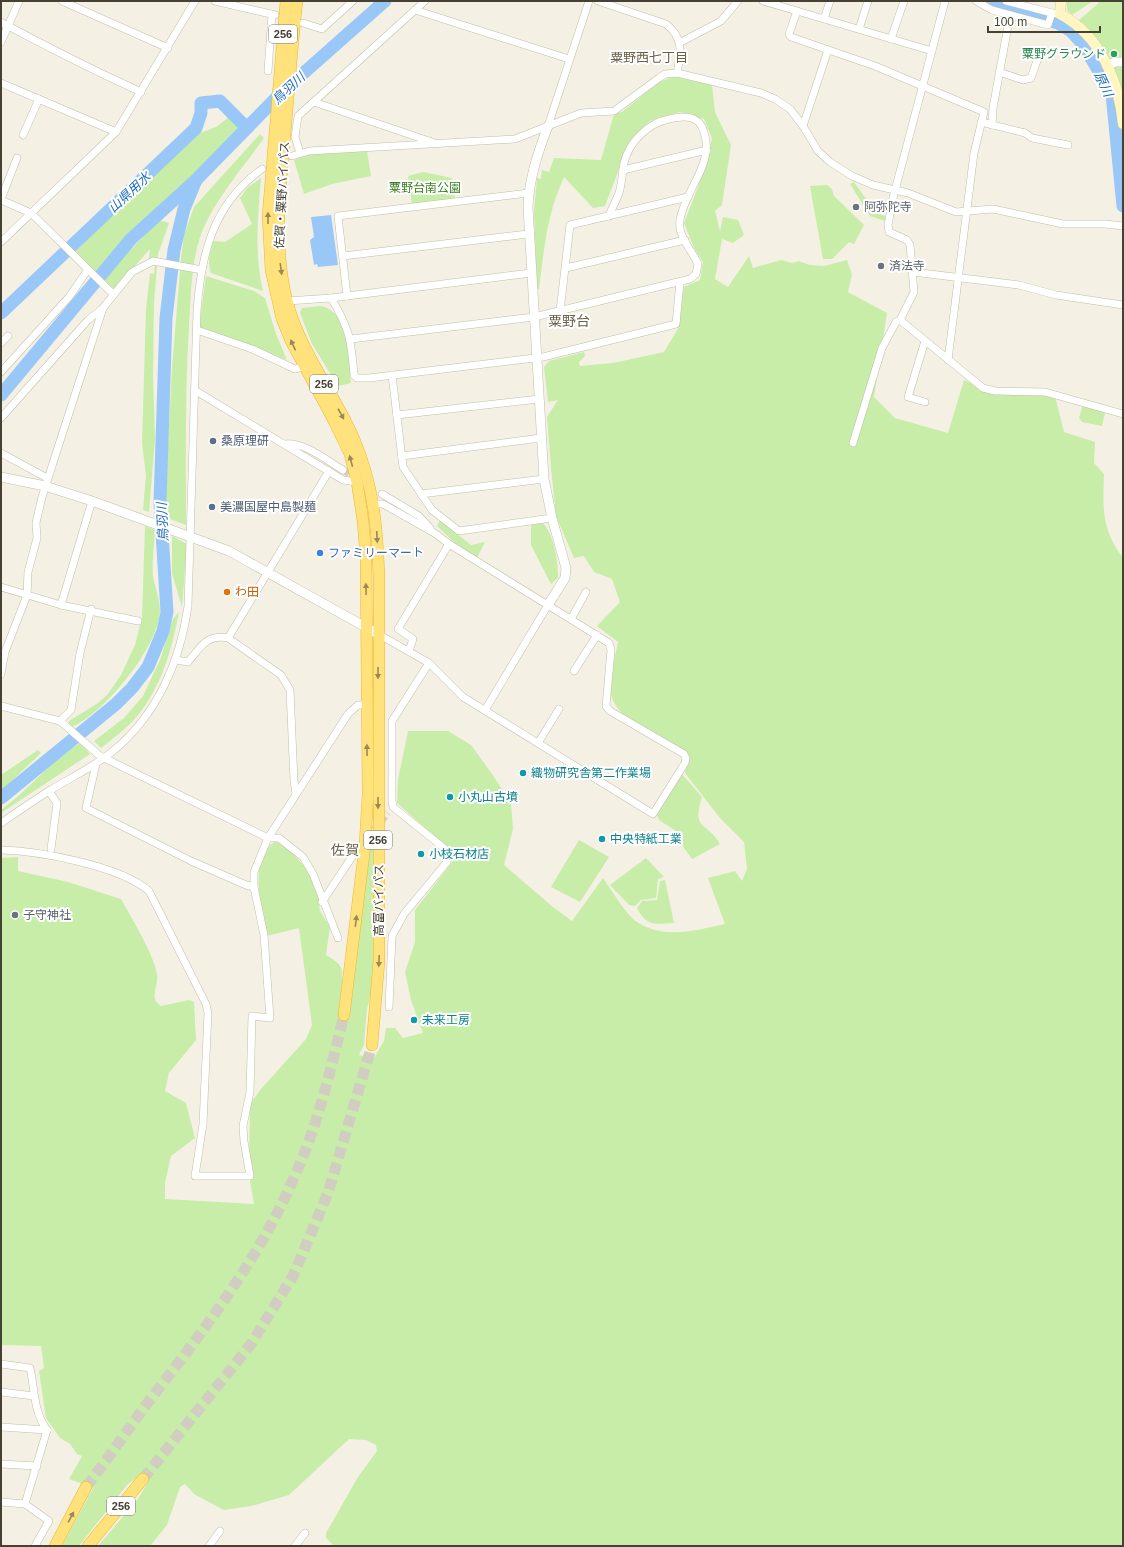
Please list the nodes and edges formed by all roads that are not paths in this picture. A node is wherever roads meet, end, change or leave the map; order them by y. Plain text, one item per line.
1 (19, 1) edge
2 (62, 1) edge
3 (195, 1) edge
4 (215, 1) edge
5 (286, 1) edge
6 (297, 1) edge
7 (353, 1) edge
8 (425, 1) edge
9 (589, 1) edge
10 (598, 1) edge
11 (738, 1) edge
12 (763, 1) edge
13 (830, 1) edge
14 (868, 1) edge
15 (904, 1) edge
16 (945, 1) edge
17 (976, 1) edge
18 (1006, 1) edge
19 (1062, 1) edge
20 (415, 10) junction
21 (796, 11) junction
22 (1054, 14) junction
23 (1010, 15) junction
24 (824, 19) junction
25 (1, 22) edge
26 (303, 23) dead end
27 (8, 26) junction
28 (859, 29) junction
29 (892, 39) junction
30 (1, 42) edge
31 (680, 42) junction
32 (168, 48) junction
33 (828, 50) junction
34 (932, 51) junction
35 (1039, 55) dead end
36 (569, 59) junction
37 (1123, 62) edge
38 (1107, 66) junction
39 (268, 71) dead end
40 (999, 72) junction
41 (677, 73) junction
42 (1, 83) edge
43 (922, 86) junction
44 (141, 92) junction
45 (39, 99) junction
46 (314, 102) junction
47 (981, 122) junction
48 (1123, 124) edge
49 (992, 125) junction
50 (548, 126) junction
51 (803, 126) junction
52 (116, 132) junction
53 (23, 135) dead end
54 (438, 144) junction
55 (1068, 145) dead end
56 (707, 150) junction
57 (300, 153) junction
58 (292, 156) dead end
59 (17, 158) dead end
60 (262, 169) dead end
61 (623, 170) junction
62 (896, 190) junction
63 (528, 194) junction
64 (688, 197) junction
65 (1, 199) edge
66 (967, 211) junction
67 (31, 213) junction
68 (609, 216) junction
69 (1123, 226) edge
70 (528, 234) junction
71 (684, 240) junction
72 (1, 242) edge
73 (343, 256) junction
74 (566, 268) junction
75 (199, 270) junction
76 (89, 272) junction
77 (913, 272) junction
78 (531, 274) junction
79 (959, 278) junction
80 (680, 282) junction
81 (111, 293) junction
82 (348, 296) junction
83 (331, 298) junction
84 (287, 301) junction
85 (1123, 305) edge
86 (104, 308) junction
87 (560, 311) junction
88 (534, 317) junction
89 (900, 320) junction
90 (197, 330) junction
91 (8, 336) dead end
92 (351, 339) junction
93 (925, 341) junction
94 (1, 343) edge
95 (537, 358) junction
96 (948, 360) junction
97 (303, 367) junction
98 (1, 372) edge
99 (392, 375) junction
100 (196, 391) junction
101 (539, 399) junction
102 (925, 402) dead end
103 (1123, 414) edge
104 (397, 415) junction
105 (1, 418) edge
106 (541, 438) junction
107 (853, 443) dead end
108 (284, 444) junction
109 (1, 453) edge
110 (402, 456) junction
111 (343, 470) tunnel mouth
112 (329, 471) junction
113 (1, 477) edge
114 (544, 479) junction
115 (46, 482) junction
116 (357, 482) junction
117 (382, 494) dead end
118 (421, 494) junction
119 (92, 501) junction
120 (374, 504) junction
121 (552, 518) junction
122 (436, 534) junction
123 (189, 535) junction
124 (449, 544) junction
125 (268, 572) junction
126 (1, 587) edge
127 (586, 592) dead end
128 (27, 595) junction
129 (61, 604) junction
130 (548, 605) junction
131 (91, 610) junction
132 (571, 619) junction
133 (138, 621) dead end
134 (366, 628) junction
135 (378, 634) junction
136 (597, 635) junction
137 (228, 638) junction
138 (408, 651) junction
139 (176, 660) junction
140 (429, 663) junction
141 (574, 671) dead end
142 (1, 674) edge
143 (366, 705) junction
144 (1, 706) edge
145 (559, 709) dead end
146 (485, 710) junction
147 (63, 724) junction
148 (538, 743) junction
149 (102, 757) junction
150 (96, 764) junction
151 (49, 791) junction
152 (296, 794) junction
153 (1, 823) edge
154 (268, 838) junction
155 (51, 849) dead end
156 (1, 850) edge
157 (354, 854) tunnel mouth
158 (254, 887) junction
159 (322, 902) junction
160 (338, 938) dead end
161 (389, 1007) dead end
162 (344, 1015) tunnel mouth
163 (372, 1046) tunnel mouth
164 (1, 1364) edge
165 (1, 1392) edge
166 (34, 1396) junction
167 (1, 1427) edge
168 (47, 1430) junction
169 (1, 1464) edge
170 (37, 1466) junction
171 (143, 1480) tunnel mouth
172 (86, 1487) tunnel mouth
173 (1, 1502) edge
174 (25, 1504) junction
175 (220, 1531) dead end
176 (305, 1533) dead end
177 (35, 1546) edge
178 (55, 1546) edge
179 (88, 1546) edge
180 (209, 1546) edge
181 (295, 1546) edge

1 - 27 street
2 - 32 street
3 - 32 street
4 - 39 street
97 -> 5 highway, 佐賀・粟野バイパス / 256
6 -> 84 highway, 佐賀・粟野バイパス / 256
7 - 26 street
8 - 20 street
9 - 36 street
10 - 31 street
11 - 31 street
12 - 21 street
13 - 24 street
14 - 28 street
15 - 29 street
16 - 34 street
17 - 23 street
18 - 22 street
19 - 22 main road
20 - 36 street
20 - 46 street
21 - 24 street
21 - 33 street
22 - 23 street
22 - 38 main road
23 - 40 street
24 - 28 street
25 - 27 street
27 - 30 street
27 - 44 street
28 - 29 street
29 - 34 street
31 - 41 street
32 - 44 street
33 - 43 street
33 - 51 street
34 - 43 street
35 - 40 street
36 - 50 street
37 - 38 street
38 - 48 main road
40 - 49 street
41 - 50 street
41 - 51 street
42 - 45 street
43 - 47 street
43 - 62 street
44 - 52 street
45 - 52 street
45 - 53 street
46 - 54 street
46 - 57 street
47 - 49 street
47 - 66 street
49 - 55 street
50 - 54 street
50 - 63 street
51 - 62 street
52 - 67 street
54 - 57 street
56 - 61 street
56 - 61 street
56 - 64 street
57 - 58 street
59 - 65 street
60 - 75 street
61 - 68 street
62 - 66 street
62 - 77 street
63 - 70 street
63 - 73 street
64 - 68 street
64 - 71 street
65 - 67 street
66 - 69 street
66 - 79 street
67 - 72 street
67 - 76 street
68 - 74 street
70 - 73 street
70 - 78 street
71 - 74 street
71 - 80 street
73 - 82 street
74 - 87 street
75 - 81 street
75 - 90 street
76 - 81 street
76 - 98 street
77 - 79 street
77 - 89 street
78 - 82 street
78 - 88 street
79 - 85 street
79 - 96 street
80 - 87 street
80 - 95 street
81 - 86 street
82 - 83 street
83 - 84 street
83 - 92 street
84 -> 120 highway, 佐賀・粟野バイパス / 256
86 - 105 street
86 - 115 street
87 - 88 street
88 - 92 street
88 - 95 street
89 - 93 street
89 - 107 street
90 - 97 street
90 - 100 street
91 - 94 street
92 - 99 street
93 - 96 street
93 - 102 street
95 - 99 street
95 - 101 street
96 - 103 street
116 -> 97 highway, 佐賀・粟野バイパス / 256
99 - 104 street
100 - 108 street
100 - 123 street
101 - 104 street
101 - 106 street
104 - 110 street
106 - 110 street
106 - 114 street
108 - 111 street
108 - 112 street
109 - 115 street
110 - 118 street
112 - 116 street
112 - 125 street
113 - 115 street
114 - 118 street
114 - 121 street
115 - 119 street
115 - 128 street
134 -> 116 highway, 佐賀・粟野バイパス / 256
117 - 122 street
118 - 121 street
119 - 123 street
119 - 129 street
120 - 122 street
120 -> 135 highway, 佐賀・粟野バイパス / 256
121 - 130 street
122 - 124 street
123 - 125 street
123 - 139 street
124 - 130 street
124 - 138 street
125 - 134 street
125 - 137 street
126 - 128 street
127 - 132 street
128 - 129 street
128 - 142 street
129 - 131 street
130 - 132 street
130 - 146 street
131 - 133 street
131 - 147 street
132 - 136 street
134 - 135 street
134 - 143 highway, 高富バイパス / 256
135 - 138 street
135 -> 163 highway, 高富バイパス / 256
136 - 141 street
136 - 148 street
137 - 139 street
137 - 152 street
138 - 140 street
139 - 149 street
140 - 146 street
140 - 161 street
143 - 152 street
162 -> 143 highway, 高富バイパス / 256
144 - 147 street
145 - 148 street
146 - 148 street
147 - 149 street
149 - 150 street
149 - 154 street
150 - 151 street
150 - 158 street
151 - 153 street
151 - 155 street
152 - 154 street
154 - 158 street
154 - 159 street
156 - 158 street
157 - 159 street
159 - 160 street
164 - 166 street
165 - 166 street
166 - 168 street
167 - 168 street
168 - 170 street
169 - 170 street
170 - 174 street
171 - 179 highway, 256
178 -> 172 highway
173 - 174 street
174 - 177 street
175 - 180 street
176 - 181 street

